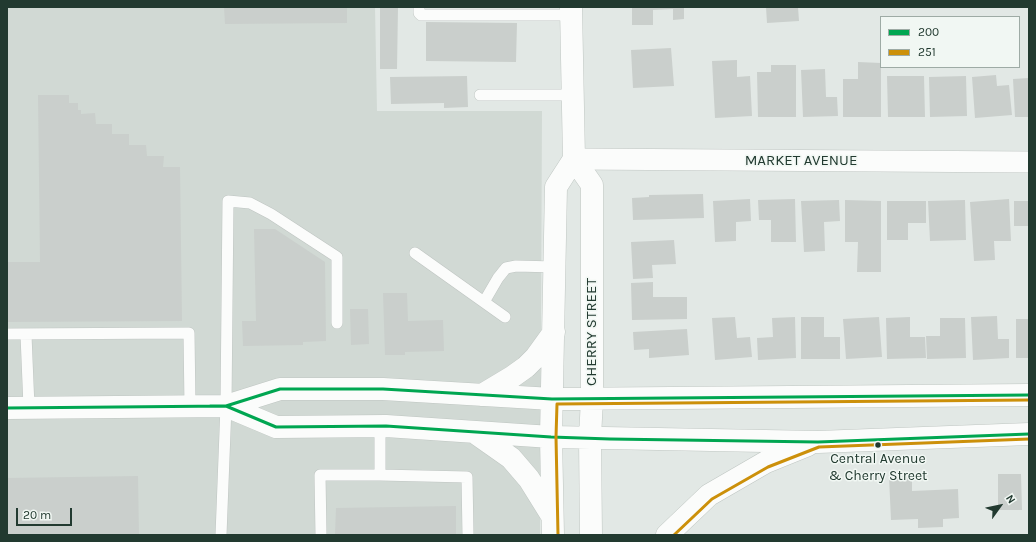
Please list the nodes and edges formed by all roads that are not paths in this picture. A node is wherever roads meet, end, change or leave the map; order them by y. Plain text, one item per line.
1 (419, 7) edge
2 (571, 11) edge
3 (480, 95) dead end
4 (573, 95) junction
5 (574, 159) junction
6 (1029, 162) edge
7 (415, 253) dead end
8 (555, 267) junction
9 (484, 302) junction
10 (505, 317) dead end
11 (337, 323) dead end
12 (554, 332) junction
13 (7, 334) edge
14 (26, 335) junction
15 (482, 394) junction
16 (1029, 396) edge
17 (592, 398) junction
18 (552, 399) junction
19 (190, 406) junction
20 (226, 406) junction
21 (29, 407) junction
22 (7, 408) edge
23 (380, 426) junction
24 (474, 432) junction
25 (1029, 434) edge
26 (551, 437) junction
27 (590, 438) junction
28 (818, 442) junction
29 (380, 474) junction
30 (552, 526) edge
31 (221, 535) edge
32 (321, 535) edge
33 (468, 535) edge
34 (591, 535) edge
35 (667, 535) edge

1 - 2 lane
2 - 4 street
3 - 4 lane
4 - 5 street
5 - 6 street, MARKET AVENUE
5 - 8 street
5 - 17 street, CHERRY STREET
7 - 9 lane
8 - 9 lane
8 - 12 street
9 - 10 lane
11 - 20 lane
12 - 15 street
12 - 18 street
13 - 14 lane
14 - 19 lane
14 - 21 lane
15 - 18 street
15 - 20 street
16 - 17 street
17 - 18 street
17 - 27 street, CHERRY STREET
18 - 26 street
19 - 20 street
19 - 21 street
20 - 23 street
20 - 31 lane
21 - 22 street
23 - 24 street
23 - 29 lane
24 - 26 street
24 - 30 street
25 - 28 street
26 - 27 street
26 - 30 street
27 - 28 street
27 - 34 street, CHERRY STREET
28 - 35 street
29 - 32 lane
29 - 33 lane

